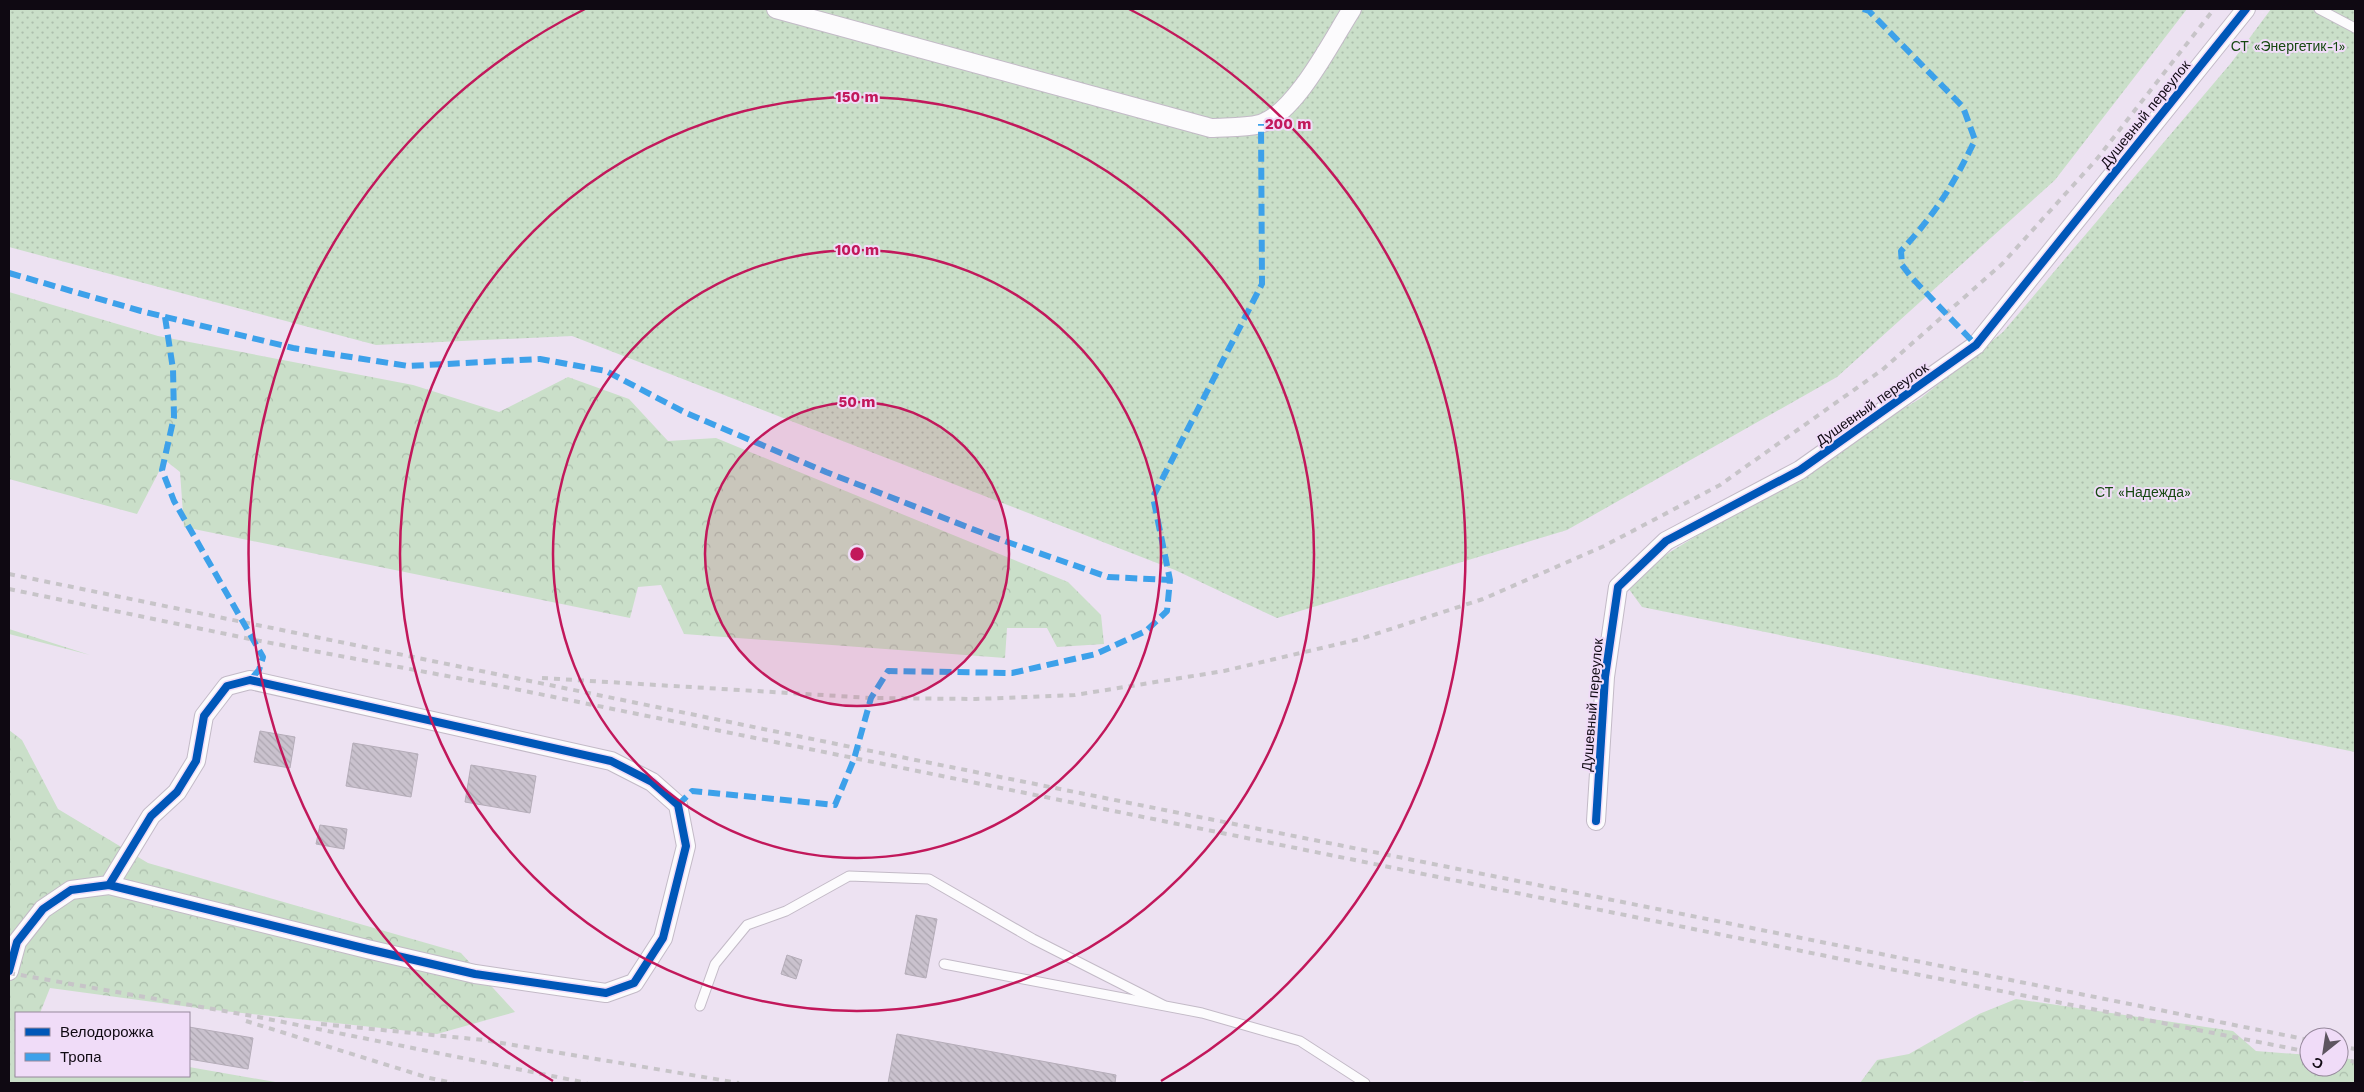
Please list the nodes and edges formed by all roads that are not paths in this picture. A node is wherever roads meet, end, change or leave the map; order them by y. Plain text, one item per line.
1 (776, 9) edge
2 (1352, 9) edge
3 (2246, 9) edge
4 (2319, 9) edge
5 (2355, 28) edge
6 (1596, 821) dead end
7 (109, 884) junction
8 (944, 964) dead end
9 (9, 971) edge
10 (1163, 1005) junction
11 (700, 1006) dead end
12 (1365, 1083) edge

1 - 2 street
3 - 6 street, Душевный переулок
4 - 5 lane
7 - 7 street
7 - 9 street
8 - 10 lane
10 - 11 lane
10 - 12 lane

